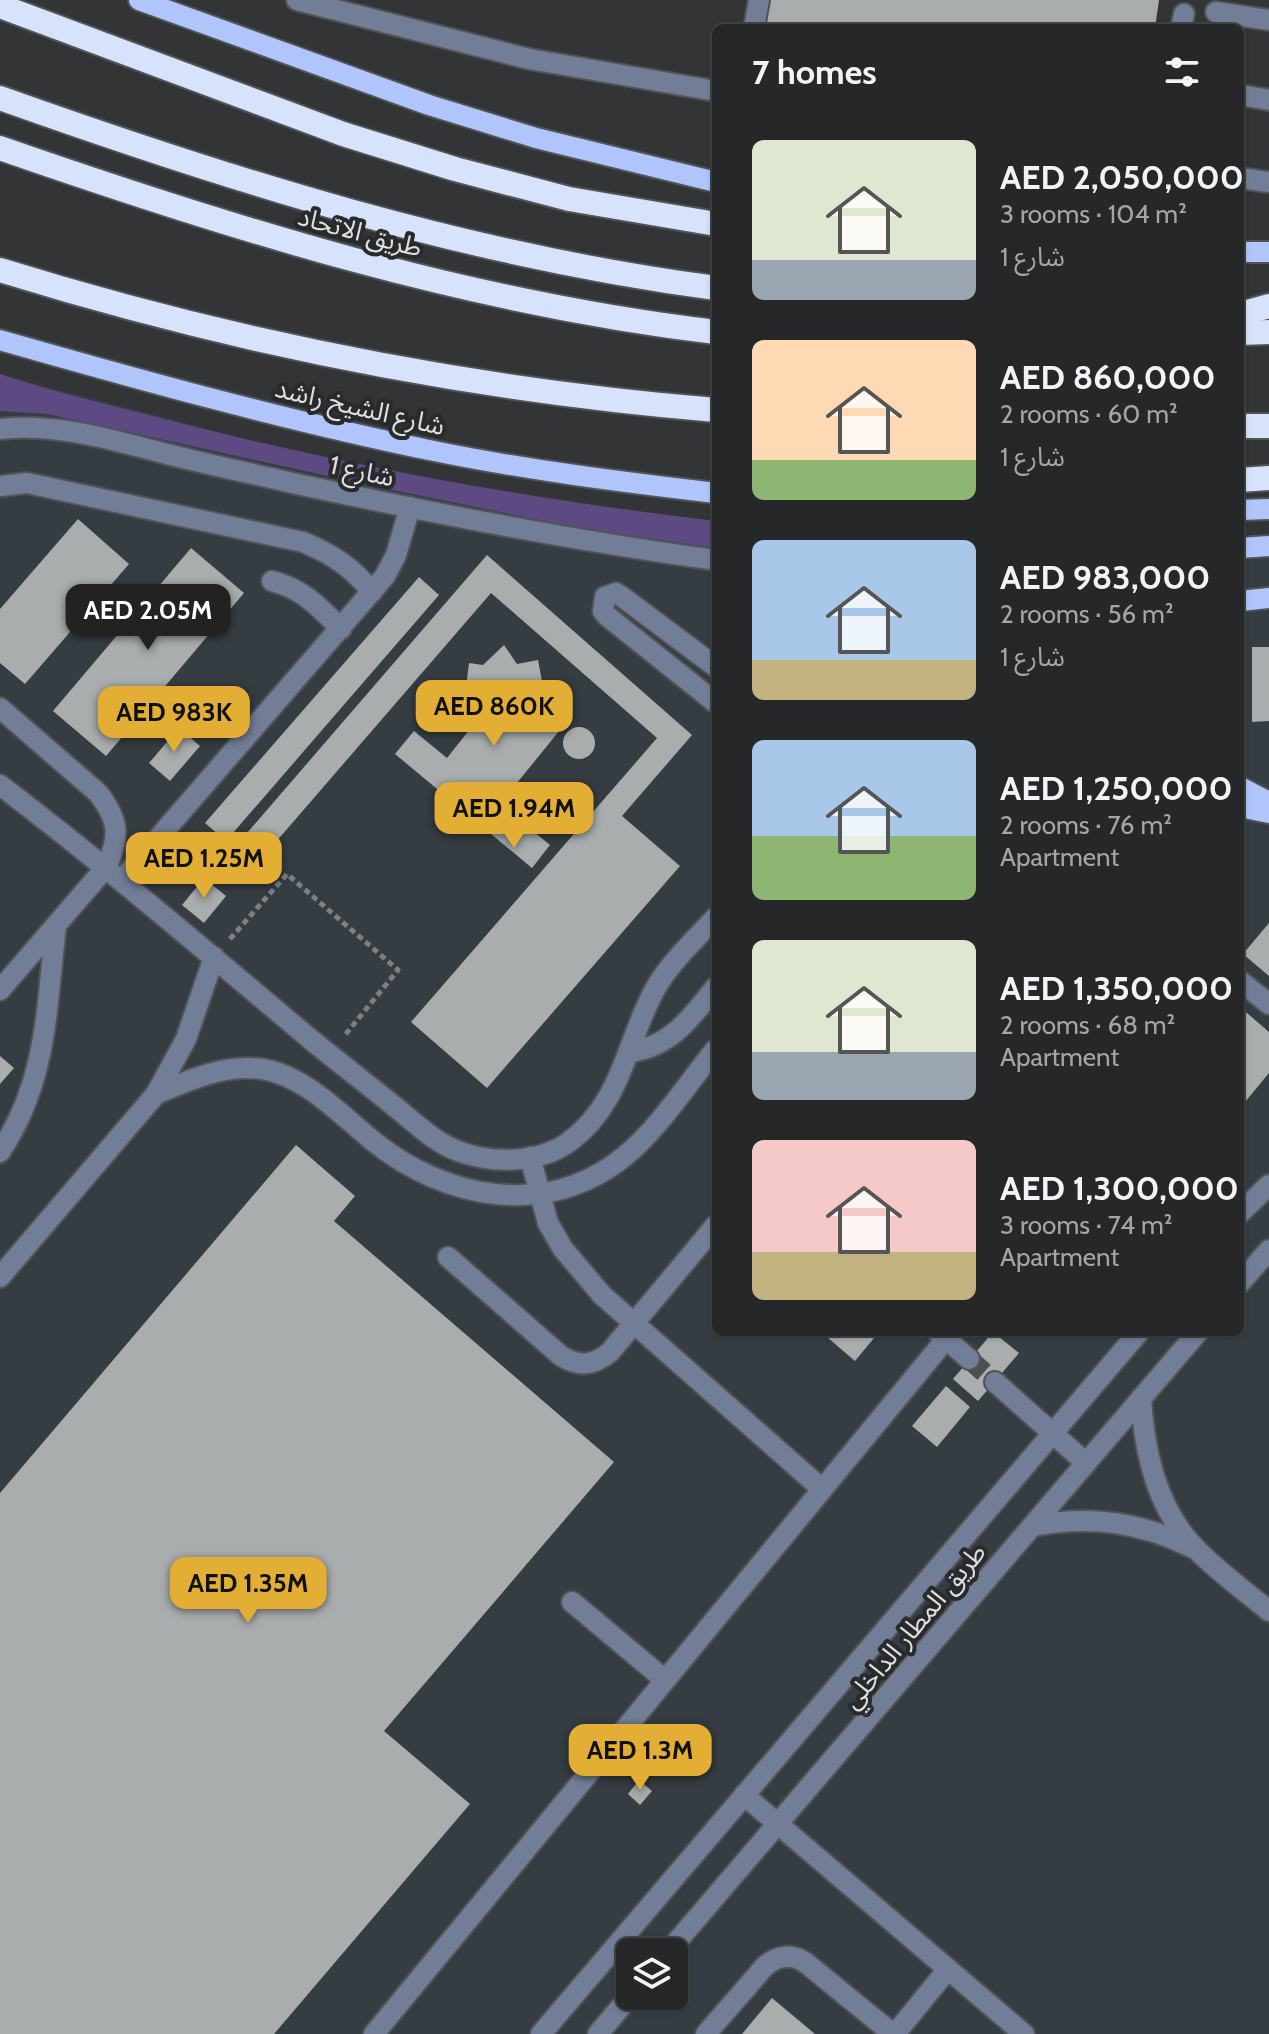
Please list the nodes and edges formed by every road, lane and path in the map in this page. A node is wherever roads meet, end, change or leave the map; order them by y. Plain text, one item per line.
1 (139, 0) edge
2 (297, 0) edge
3 (759, 0) edge
4 (0, 6) edge
5 (1216, 13) edge
6 (1269, 20) edge
7 (755, 24) edge
8 (712, 90) edge
9 (1244, 96) edge
10 (0, 98) edge
11 (1269, 100) edge
12 (0, 148) edge
13 (1244, 179) edge
14 (712, 181) edge
15 (1269, 182) edge
16 (712, 223) edge
17 (1244, 252) edge
18 (1269, 252) edge
19 (0, 270) edge
20 (712, 287) edge
21 (1269, 306) edge
22 (1244, 313) edge
23 (712, 331) edge
24 (1269, 332) edge
25 (1244, 333) edge
26 (0, 340) edge
27 (712, 410) edge
28 (1244, 426) edge
29 (1269, 426) edge
30 (0, 429) edge
31 (1269, 478) edge
32 (1244, 480) edge
33 (0, 486) edge
34 (712, 493) edge
35 (410, 507) junction
36 (1269, 509) edge
37 (1244, 510) edge
38 (1269, 546) edge
39 (1244, 548) edge
40 (712, 559) edge
41 (272, 581) dead end
42 (372, 592) junction
43 (1269, 598) edge
44 (1244, 601) edge
45 (341, 629) junction
46 (712, 664) edge
47 (712, 700) edge
48 (0, 708) edge
49 (0, 785) edge
50 (1244, 789) edge
51 (1269, 802) edge
52 (1244, 808) edge
53 (1269, 813) edge
54 (114, 873) junction
55 (712, 922) edge
56 (56, 925) junction
57 (214, 957) junction
58 (10, 965) edge
59 (1244, 984) edge
60 (0, 990) edge
61 (712, 992) edge
62 (1269, 1004) edge
63 (631, 1052) junction
64 (329, 1054) junction
65 (712, 1054) edge
66 (156, 1094) junction
67 (0, 1152) edge
68 (530, 1157) junction
69 (1269, 1185) edge
70 (539, 1195) junction
71 (1244, 1209) edge
72 (712, 1230) edge
73 (1269, 1250) edge
74 (448, 1257) dead end
75 (0, 1277) edge
76 (1244, 1278) edge
77 (634, 1323) junction
78 (941, 1336) edge
79 (943, 1336) edge
80 (1136, 1336) edge
81 (1195, 1336) edge
82 (969, 1359) tunnel mouth
83 (995, 1382) tunnel mouth
84 (1141, 1398) junction
85 (1053, 1434) junction
86 (1086, 1463) junction
87 (822, 1489) junction
88 (1033, 1526) junction
89 (1196, 1550) junction
90 (572, 1602) dead end
91 (1269, 1611) edge
92 (665, 1680) junction
93 (744, 1795) junction
94 (779, 1824) junction
95 (680, 1938) edge
96 (948, 1969) junction
97 (618, 2010) edge
98 (374, 2034) edge
99 (541, 2034) edge
100 (598, 2034) edge
101 (706, 2034) edge
102 (894, 2034) edge
103 (1024, 2034) edge

1 - 14 main road
2 - 8 street
3 - 7 street
4 - 16 highway
5 - 6 street
9 - 11 street
10 - 20 highway
12 - 23 highway, طريق الاتحاد
13 - 15 street
17 - 18 main road
19 - 27 highway
21 - 22 highway
24 - 25 highway
26 - 34 main road, شارع الشيخ راشد
28 - 29 highway
30 - 35 street, شارع 1
31 - 32 highway
33 - 42 street
35 - 40 street, شارع 1
35 - 42 street
36 - 37 main road
38 - 39 main road
41 - 45 street
42 - 45 street
43 - 44 main road
45 - 54 street
46 - 47 street
48 - 54 street
49 - 54 street
50 - 51 main road
52 - 53 main road
54 - 56 street
54 - 57 street
55 - 63 street
56 - 58 street
56 - 67 street
57 - 64 street
57 - 64 path
57 - 66 street
58 - 60 street
59 - 62 street
61 - 63 street
63 - 68 street
64 - 68 street
65 - 70 street
66 - 70 street
66 - 75 street
68 - 70 street
69 - 71 street
70 - 77 street
72 - 77 street
73 - 76 street
74 - 77 street
77 - 87 street
78 - 87 street
79 - 82 street
80 - 85 street
81 - 84 street, طريق المطار الداخلي
83 - 85 street
84 - 86 street, طريق المطار الداخلي
84 - 89 street
85 - 86 street
85 - 93 street
86 - 88 street, طريق المطار الداخلي
87 - 92 street
88 - 89 street
88 - 94 street, طريق المطار الداخلي
89 - 91 street
90 - 92 street
92 - 98 street
93 - 94 street
93 - 99 street
94 - 95 street, طريق المطار الداخلي
94 - 96 street
96 - 102 street
96 - 103 street
97 - 100 street
101 - 102 street

